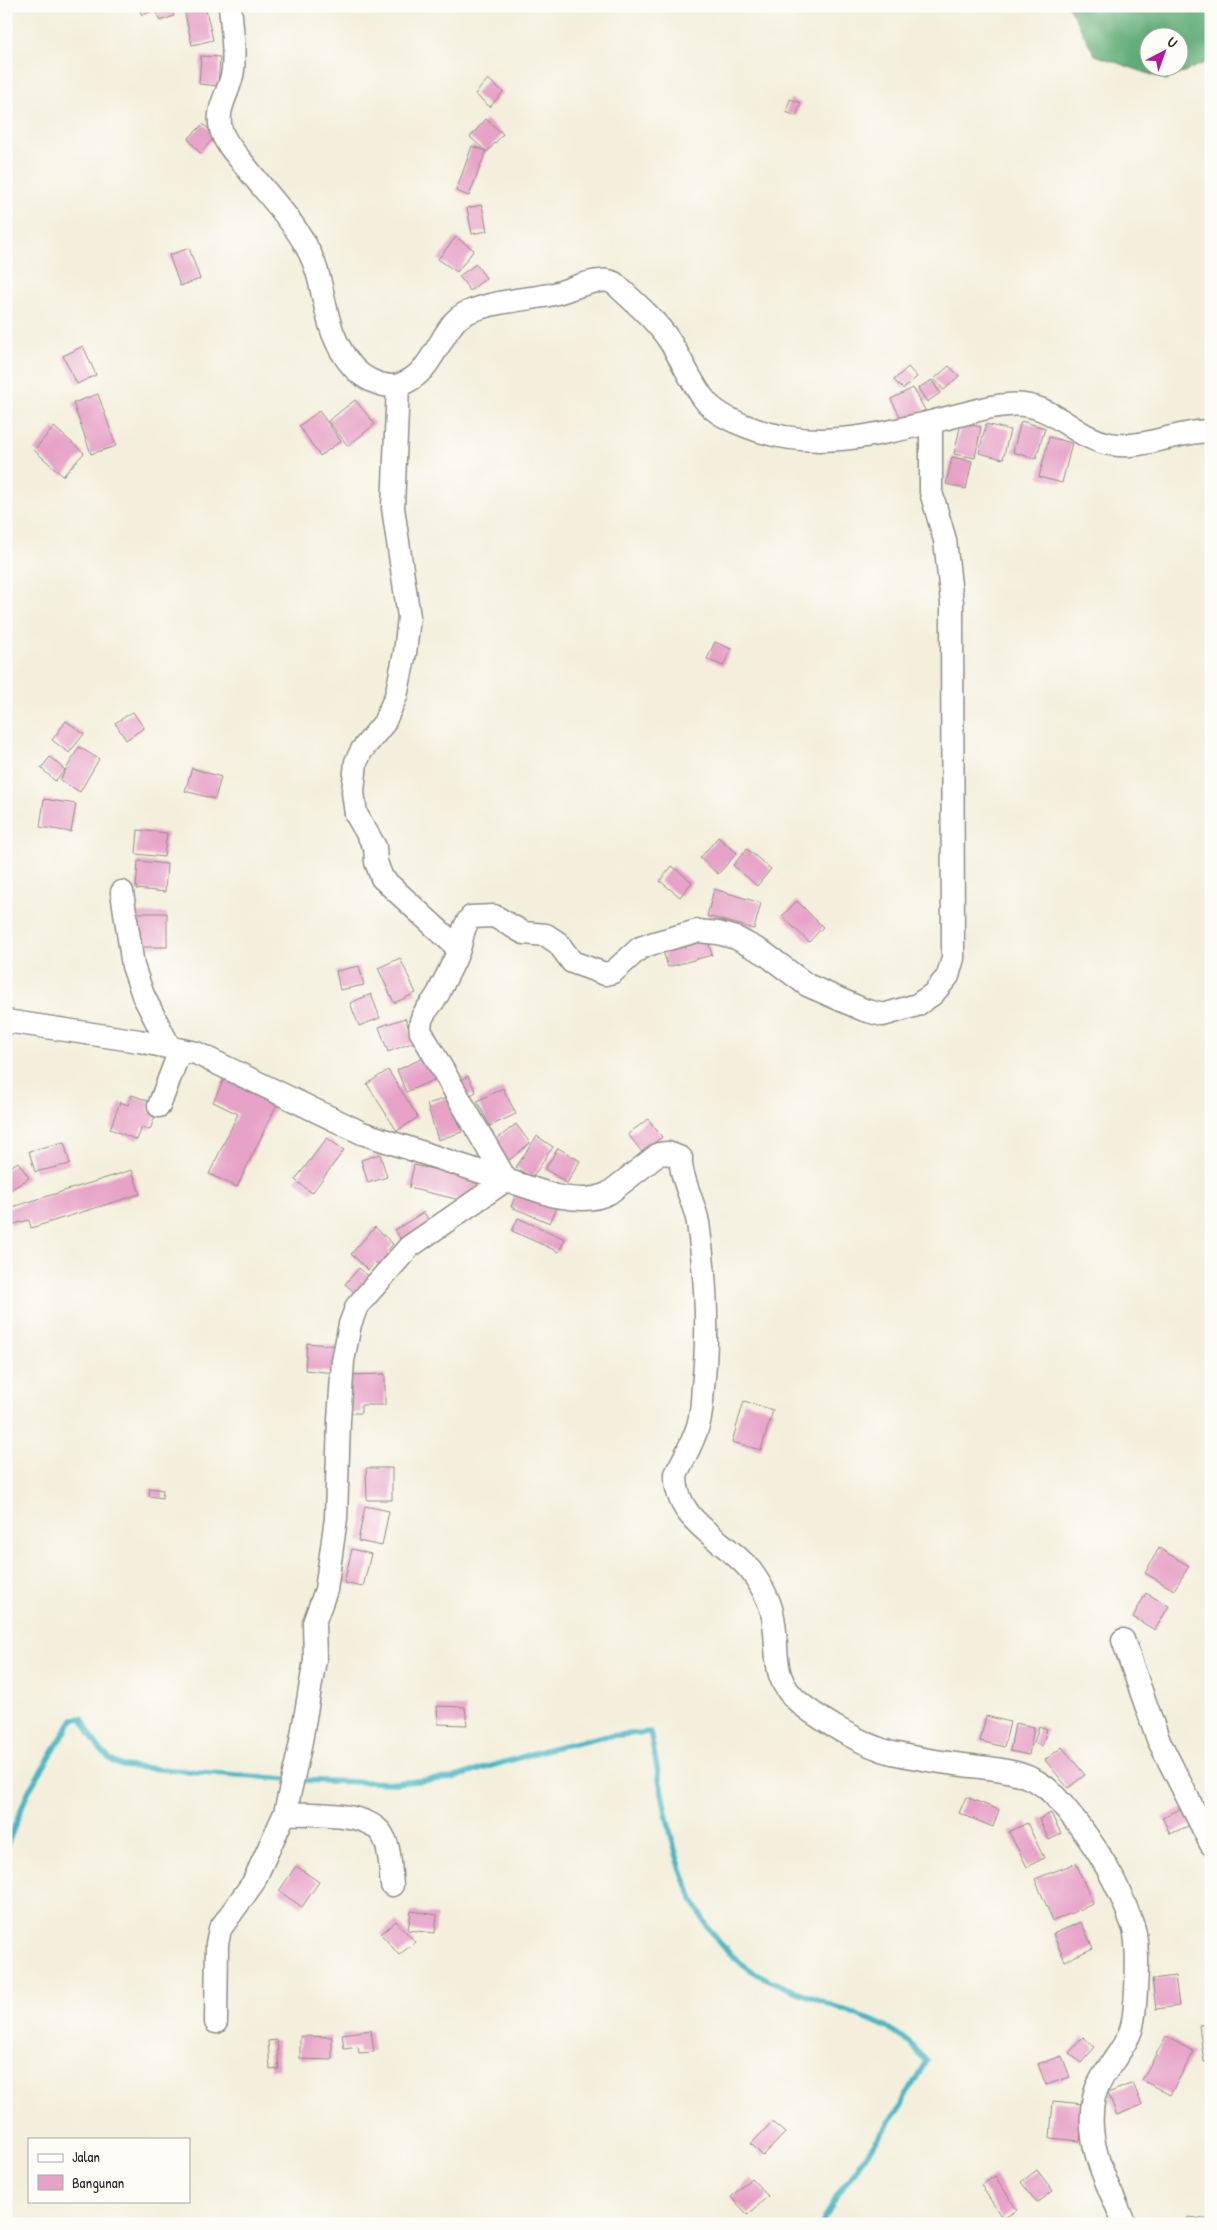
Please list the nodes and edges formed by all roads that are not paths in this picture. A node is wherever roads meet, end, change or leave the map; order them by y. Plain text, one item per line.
1 (230, 6) edge
2 (398, 385) junction
3 (930, 422) junction
4 (1211, 431) edge
5 (122, 892) dead end
6 (459, 949) junction
7 (6, 1021) edge
8 (175, 1049) junction
9 (159, 1106) dead end
10 (506, 1180) junction
11 (1123, 1640) dead end
12 (285, 1813) junction
13 (1211, 1844) edge
14 (392, 1885) dead end
15 (216, 2022) dead end
16 (1125, 2224) edge

1 - 2 street
2 - 3 street
2 - 6 street
3 - 4 street
3 - 6 street
5 - 8 street
6 - 10 street
7 - 8 street
8 - 9 street
8 - 10 street
10 - 12 street
10 - 16 street
11 - 13 street
12 - 14 street
12 - 15 street

